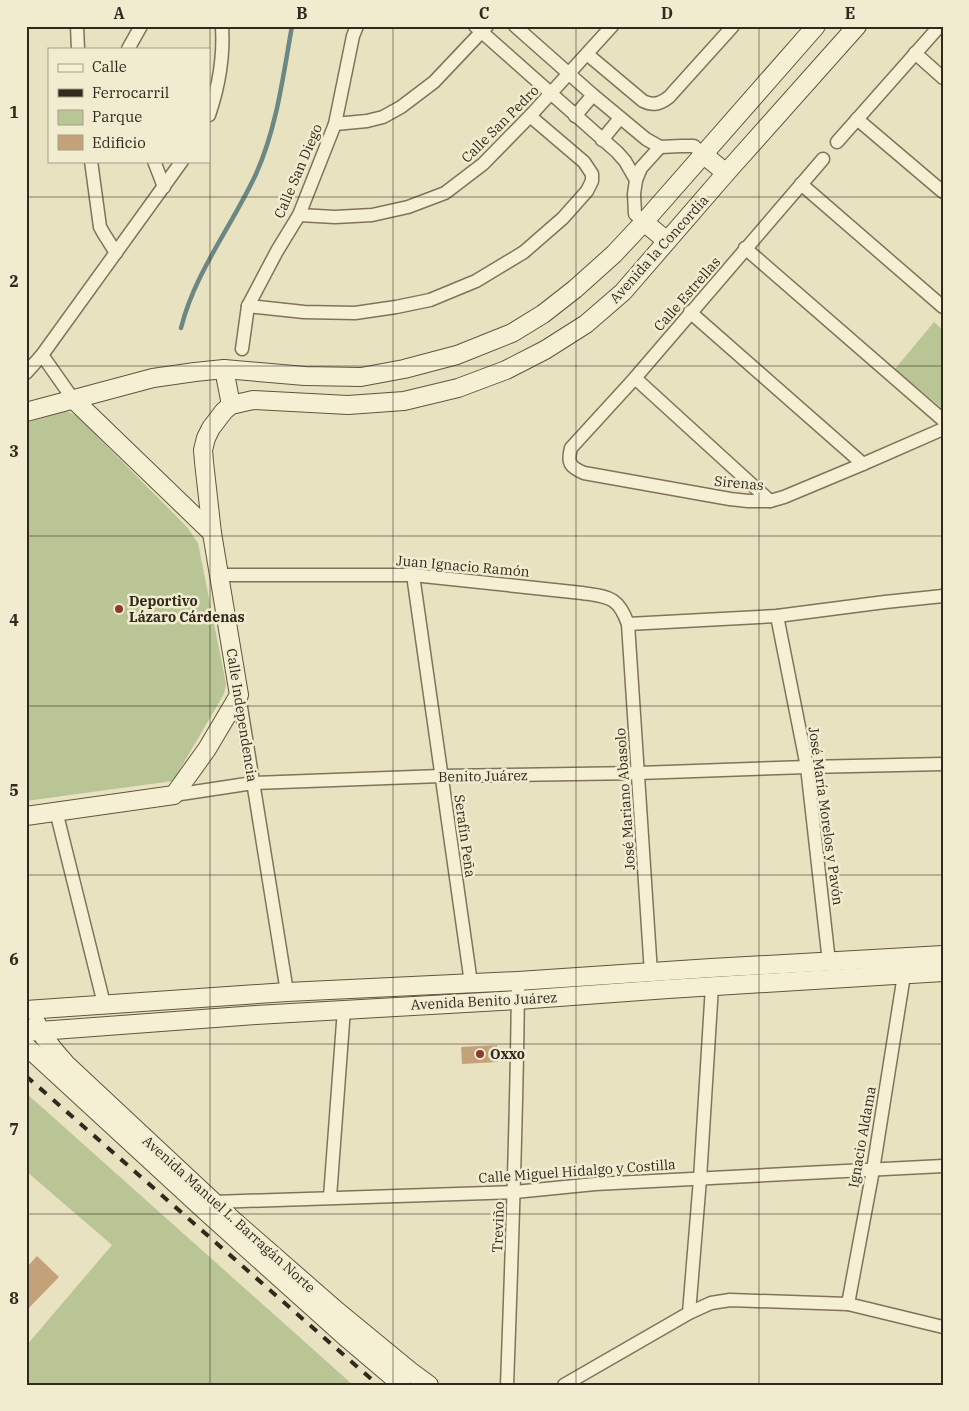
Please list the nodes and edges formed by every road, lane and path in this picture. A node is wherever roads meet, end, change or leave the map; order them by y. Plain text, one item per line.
1 (77, 26) edge
2 (141, 26) edge
3 (222, 26) edge
4 (357, 26) edge
5 (515, 26) edge
6 (612, 26) edge
7 (733, 26) edge
8 (816, 26) edge
9 (856, 26) edge
10 (481, 28) edge
11 (937, 29) dead end
12 (78, 48) edge
13 (129, 48) edge
14 (587, 54) junction
15 (915, 54) junction
16 (569, 74) junction
17 (943, 78) edge
18 (550, 94) junction
19 (593, 95) junction
20 (210, 112) edge
21 (530, 116) junction
22 (576, 116) junction
23 (620, 118) junction
24 (857, 119) junction
25 (335, 124) junction
26 (602, 140) junction
27 (837, 142) dead end
28 (660, 147) junction
29 (703, 154) junction
30 (823, 159) dead end
31 (91, 162) edge
32 (154, 162) edge
33 (181, 162) edge
34 (726, 173) junction
35 (636, 180) junction
36 (801, 184) junction
37 (164, 187) junction
38 (943, 192) edge
39 (298, 215) junction
40 (644, 222) junction
41 (667, 241) junction
42 (746, 248) junction
43 (116, 253) junction
44 (248, 306) junction
45 (943, 307) edge
46 (690, 312) junction
47 (242, 349) dead end
48 (42, 355) junction
49 (224, 369) junction
50 (26, 373) edge
51 (635, 378) junction
52 (74, 399) junction
53 (231, 404) junction
54 (26, 412) edge
55 (943, 420) edge
56 (943, 429) edge
57 (571, 448) joint
58 (863, 464) junction
59 (770, 501) junction
60 (212, 533) junction
61 (220, 575) junction
62 (413, 575) junction
63 (943, 596) edge
64 (777, 616) junction
65 (628, 624) junction
66 (239, 695) junction
67 (943, 764) edge
68 (807, 767) junction
69 (639, 773) junction
70 (441, 776) junction
71 (253, 782) junction
72 (174, 795) junction
73 (56, 812) junction
74 (26, 816) edge
75 (943, 955) edge
76 (830, 962) junction
77 (943, 972) edge
78 (651, 973) junction
79 (904, 975) junction
80 (518, 981) junction
81 (471, 982) junction
82 (712, 986) junction
83 (287, 992) junction
84 (518, 1000) junction
85 (104, 1004) junction
86 (28, 1007) edge
87 (344, 1009) junction
88 (33, 1032) edge
89 (26, 1046) edge
90 (943, 1166) edge
91 (872, 1170) junction
92 (700, 1179) junction
93 (515, 1192) junction
94 (330, 1197) junction
95 (214, 1202) junction
96 (848, 1304) junction
97 (690, 1313) junction
98 (943, 1328) edge
99 (402, 1385) edge
100 (429, 1385) edge
101 (507, 1385) edge
102 (564, 1385) edge

1 - 12 street
2 - 13 street
3 - 20 street
4 - 25 street, Calle San Diego
5 - 16 street
6 - 14 street, Calle San Pedro
7 - 14 street
8 - 29 main road
9 - 34 main road, Avenida la Concordia
10 - 18 street
10 - 25 street
11 - 15 street
14 - 16 street, Calle San Pedro
15 - 17 street
15 - 24 street
16 - 18 street, Calle San Pedro
16 - 19 street
18 - 21 street, Calle San Pedro
18 - 22 street
19 - 22 street
19 - 23 street
21 - 39 street, Calle San Pedro
21 - 44 street
22 - 26 street
23 - 26 street
23 - 28 street
24 - 27 street
24 - 38 street
25 - 39 street, Calle San Diego
26 - 35 street
28 - 29 street
28 - 35 street
29 - 34 main road
29 - 40 main road
30 - 36 street, Calle Estrellas
31 - 43 street
32 - 37 street
33 - 37 street
34 - 41 main road, Avenida la Concordia
35 - 40 street
36 - 42 street, Calle Estrellas
36 - 45 street
37 - 43 street
39 - 44 street, Calle San Diego
40 - 41 main road
40 - 49 main road
41 - 53 main road, Avenida la Concordia
42 - 46 street, Calle Estrellas
42 - 55 street
43 - 48 street
44 - 47 street, Calle San Diego
46 - 51 street, Calle Estrellas
46 - 58 street
48 - 50 street
48 - 52 street
49 - 52 main road
49 - 53 main road
51 - 57 street, Calle Estrellas
51 - 59 street
52 - 54 main road
52 - 60 main road
53 - 60 main road, Calle Independencia
56 - 58 street, Sirenas
57 - 59 street, Sirenas
58 - 59 street, Sirenas
60 - 61 main road, Calle Independencia
61 - 62 street, Juan Ignacio Ramón
61 - 66 main road, Calle Independencia
62 - 65 street, Juan Ignacio Ramón
62 - 70 street, Serafín Peña
63 - 64 street
64 - 65 street
64 - 68 street, José María Morelos y Pavón
65 - 69 street, José Mariano Abasolo
66 - 71 street, Calle Independencia
66 - 72 main road
67 - 68 street, Benito Juárez
68 - 69 street, Benito Juárez
68 - 76 street, José María Morelos y Pavón
69 - 70 street, Benito Juárez
69 - 78 street, José Mariano Abasolo
70 - 71 street, Benito Juárez
70 - 81 street, Serafín Peña
71 - 72 street, Benito Juárez
71 - 83 street, Calle Independencia
72 - 73 main road, Benito Juárez
73 - 74 main road, Benito Juárez
73 - 85 street
75 - 76 main road, Avenida Benito Juárez
76 - 78 main road, Avenida Benito Juárez
77 - 79 main road, Avenida Benito Juárez
78 - 80 main road, Avenida Benito Juárez
79 - 82 main road, Avenida Benito Juárez
79 - 91 street, Ignacio Aldama
80 - 81 main road, Avenida Benito Juárez
80 - 84 street, Treviño
81 - 83 main road, Avenida Benito Juárez
82 - 84 main road, Avenida Benito Juárez
82 - 92 street
83 - 85 main road, Avenida Benito Juárez
84 - 87 main road, Avenida Benito Juárez
84 - 93 street, Treviño
85 - 86 main road, Avenida Benito Juárez
86 - 88 main road, Avenida Manuel L. Barragán Norte
87 - 88 main road, Avenida Benito Juárez
87 - 94 street
88 - 95 main road, Avenida Manuel L. Barragán Norte
89 - 99 main road, Avenida Manuel L. Barragán Norte
90 - 91 street, Calle Miguel Hidalgo y Costilla
91 - 92 street, Calle Miguel Hidalgo y Costilla
91 - 96 street, Ignacio Aldama
92 - 93 street, Calle Miguel Hidalgo y Costilla
92 - 97 street
93 - 94 street, Calle Miguel Hidalgo y Costilla
93 - 101 street, Treviño
94 - 95 street, Calle Miguel Hidalgo y Costilla
95 - 100 main road, Avenida Manuel L. Barragán Norte
96 - 97 street
96 - 98 street
97 - 102 street

